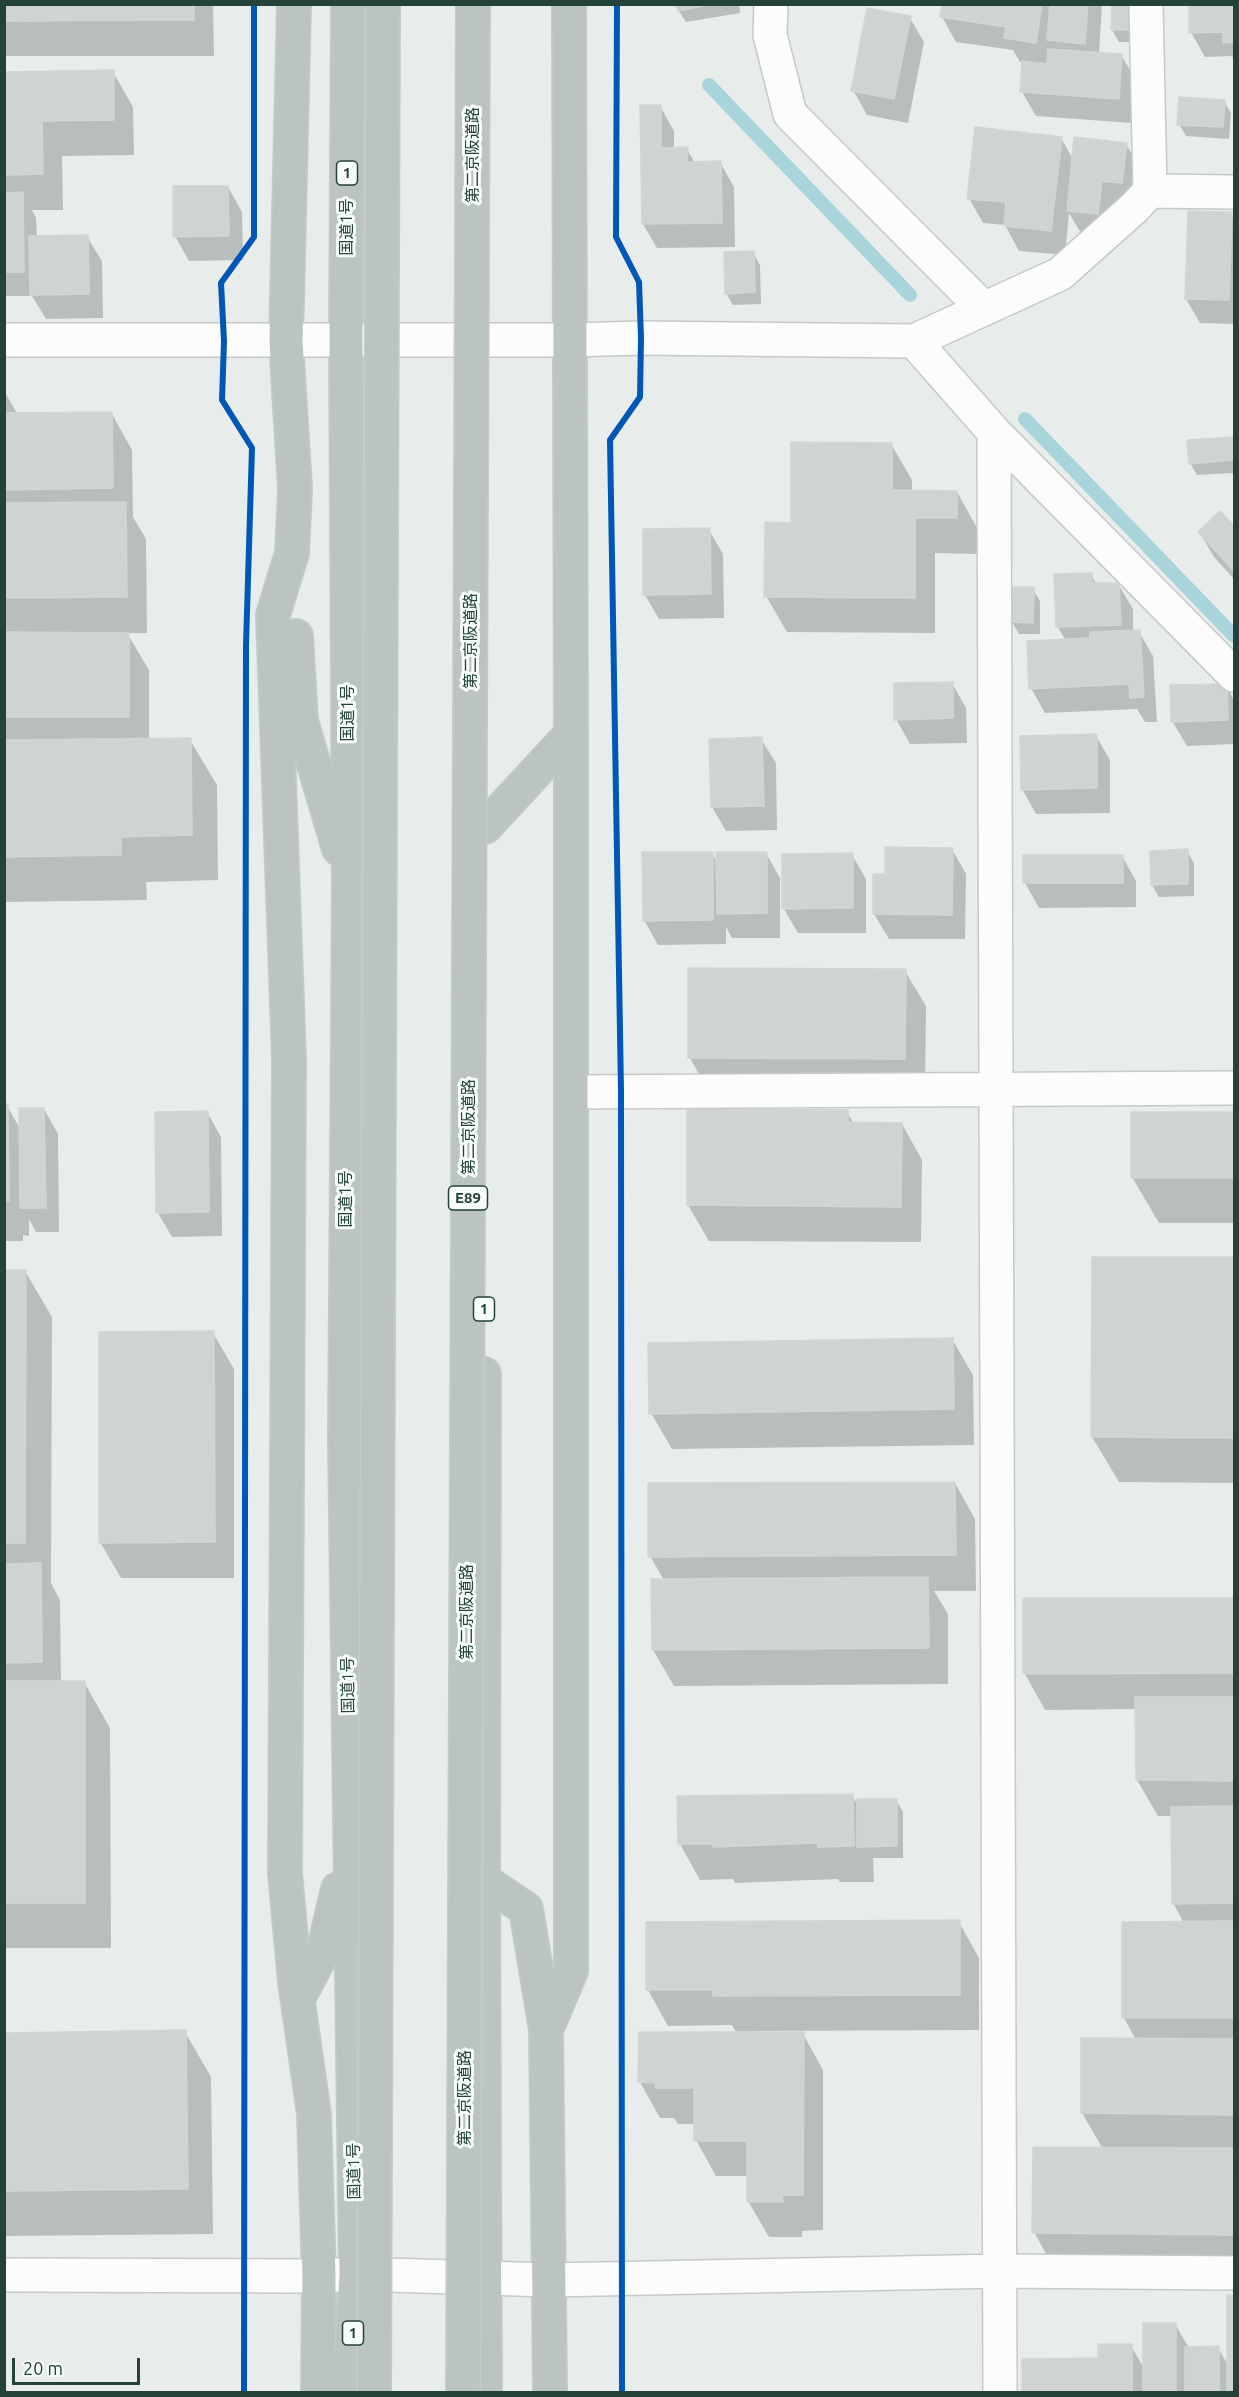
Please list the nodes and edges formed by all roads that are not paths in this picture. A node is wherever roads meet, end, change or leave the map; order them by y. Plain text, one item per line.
1 (294, 4) edge
2 (348, 4) edge
3 (383, 4) edge
4 (473, 4) edge
5 (481, 4) edge
6 (569, 4) edge
7 (771, 4) edge
8 (1146, 4) edge
9 (1150, 191) junction
10 (1234, 192) edge
11 (984, 309) junction
12 (4, 340) edge
13 (482, 340) junction
14 (571, 340) junction
15 (286, 341) junction
16 (346, 341) junction
17 (914, 342) junction
18 (994, 432) junction
19 (292, 553) junction
20 (1234, 675) edge
21 (572, 734) junction
22 (485, 827) junction
23 (349, 879) junction
24 (1234, 1088) edge
25 (997, 1089) junction
26 (571, 1092) junction
27 (350, 1837) junction
28 (483, 1880) junction
29 (298, 1999) junction
30 (546, 2030) junction
31 (1001, 2271) junction
32 (1234, 2273) edge
33 (356, 2274) junction
34 (4, 2275) edge
35 (319, 2276) junction
36 (486, 2277) junction
37 (549, 2280) junction
38 (318, 2392) edge
39 (350, 2392) edge
40 (374, 2392) edge
41 (463, 2392) edge
42 (486, 2392) edge
43 (550, 2392) edge
44 (1000, 2392) edge

1 - 15 highway
2 - 16 highway, 国道1号 / 1
3 - 40 highway, bridge
4 - 41 highway, 第二京阪道路 / E89, bridge
5 - 13 highway, 1
6 - 14 highway
7 - 11 street
8 - 9 street
9 - 10 street
9 - 11 street
11 - 17 street
12 - 15 street
13 - 14 street
13 - 16 street
13 - 22 highway, 1
14 - 17 street
14 - 21 highway
15 - 16 street
15 - 19 highway
16 - 23 highway, 国道1号 / 1
17 - 18 street
18 - 20 street
18 - 25 street
19 - 23 highway
19 - 29 highway
21 - 22 highway
21 - 26 highway
22 - 28 highway, 1
23 - 27 highway, 国道1号 / 1
24 - 25 street
25 - 26 street
25 - 31 street
26 - 30 highway
27 - 29 highway
27 - 33 highway, 国道1号 / 1
28 - 30 highway
28 - 36 highway, 1
29 - 35 highway
30 - 37 highway
31 - 32 street
31 - 37 street
31 - 44 street
33 - 35 street
33 - 36 street
33 - 39 highway, 国道1号 / 1
34 - 35 street
35 - 38 highway
36 - 37 street
36 - 42 highway, 1
37 - 43 highway

